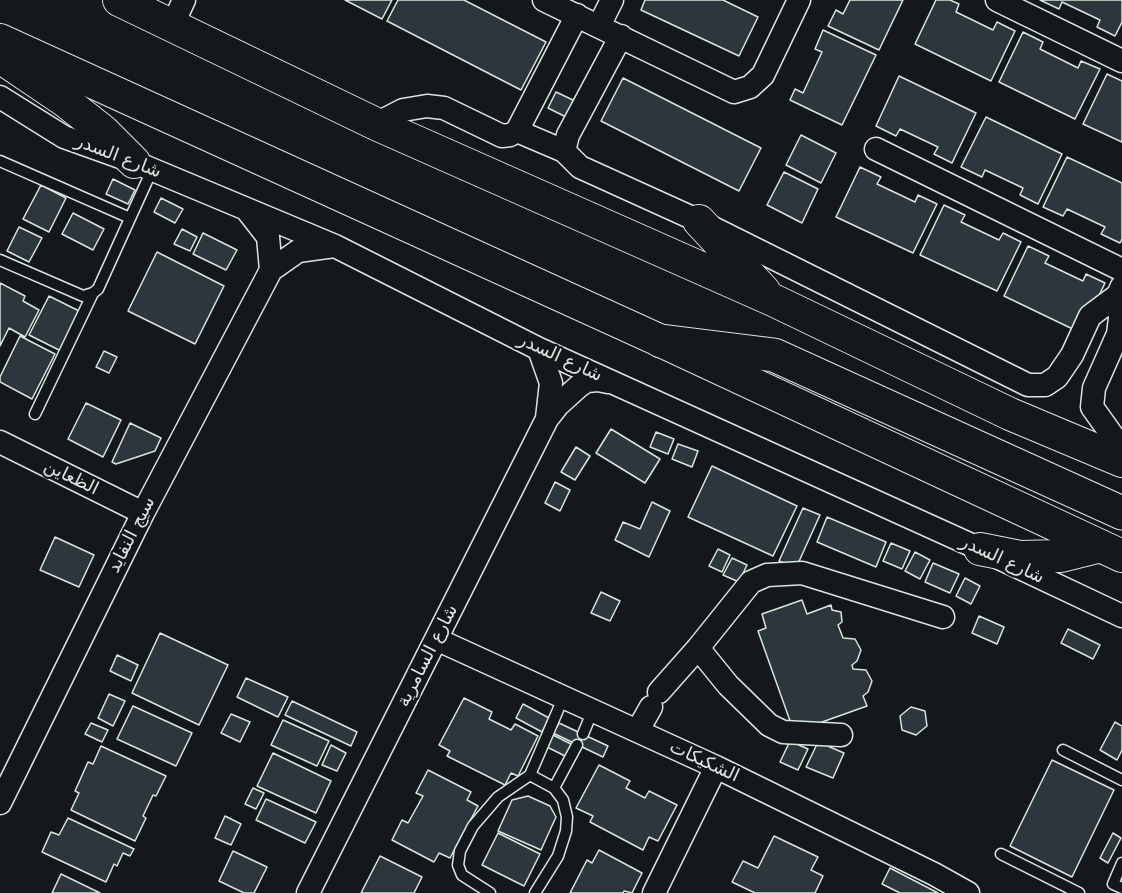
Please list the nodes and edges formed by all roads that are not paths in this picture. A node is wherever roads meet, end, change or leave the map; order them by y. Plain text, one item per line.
1 (119, 0) edge
2 (544, 0) edge
3 (612, 0) edge
4 (799, 0) edge
5 (997, 0) edge
6 (178, 13) edge
7 (577, 15) junction
8 (599, 26) junction
9 (621, 36) junction
10 (0, 40) edge
11 (0, 57) edge
12 (1122, 61) edge
13 (0, 98) edge
14 (376, 124) junction
15 (517, 131) junction
16 (876, 148) dead end
17 (564, 151) junction
18 (0, 161) edge
19 (143, 166) junction
20 (243, 206) junction
21 (130, 218) junction
22 (699, 221) junction
23 (335, 246) junction
24 (0, 260) edge
25 (271, 270) junction
26 (1122, 270) edge
27 (1120, 290) edge
28 (93, 293) junction
29 (773, 300) junction
30 (661, 342) junction
31 (538, 349) junction
32 (613, 383) junction
33 (35, 414) dead end
34 (547, 419) junction
35 (0, 442) edge
36 (1122, 449) edge
37 (1122, 460) edge
38 (143, 513) junction
39 (1122, 513) edge
40 (980, 549) junction
41 (1111, 551) edge
42 (1122, 616) edge
43 (943, 617) dead end
44 (436, 639) junction
45 (698, 648) junction
46 (564, 696) junction
47 (593, 710) junction
48 (638, 730) junction
49 (583, 734) dead end
50 (842, 735) dead end
51 (577, 745) dead end
52 (1063, 750) dead end
53 (716, 767) junction
54 (530, 775) junction
55 (1122, 780) edge
56 (554, 788) junction
57 (0, 803) edge
58 (1001, 854) dead end
59 (1122, 863) edge
60 (1114, 888) edge
61 (308, 893) edge
62 (490, 893) edge
63 (535, 893) edge
64 (654, 893) edge
65 (968, 893) edge
66 (1079, 893) edge

1 - 6 main road
2 - 7 street
3 - 8 street
4 - 9 street
5 - 12 street
6 - 14 main road
7 - 8 street
7 - 15 street
8 - 9 street
9 - 17 street
10 - 30 main road
11 - 19 main road
13 - 19 street, شارع السدر
14 - 15 street
14 - 29 main road
15 - 17 street
16 - 26 street
17 - 22 street
18 - 21 lane
19 - 20 street, شارع السدر
19 - 21 lane
20 - 23 street, شارع السدر
20 - 25 street
21 - 28 lane
22 - 27 street
22 - 29 main road
23 - 25 street, سيج النفايد
23 - 31 street, شارع السدر
24 - 28 lane
25 - 38 street, سيج النفايد
27 - 36 street
28 - 33 lane
29 - 37 main road
30 - 39 main road
30 - 41 main road
31 - 32 street, شارع السدر
31 - 34 street, شارع السامرية
32 - 34 street, شارع السامرية
32 - 40 street, شارع السدر
34 - 44 street, شارع السامرية
35 - 38 street, الظعاين
38 - 57 street, سيج النفايد
40 - 41 main road
40 - 42 street, شارع السدر
43 - 45 street
44 - 46 street, الشكيكات
44 - 61 street, شارع السامرية
45 - 48 street
45 - 50 street
46 - 47 street, الشكيكات
46 - 54 lane
47 - 48 street, الشكيكات
47 - 49 lane
48 - 53 street, الشكيكات
51 - 56 lane
52 - 55 lane
53 - 64 street
53 - 65 street, الشكيكات
54 - 56 lane
54 - 62 lane
56 - 63 lane
58 - 66 lane
59 - 60 lane

